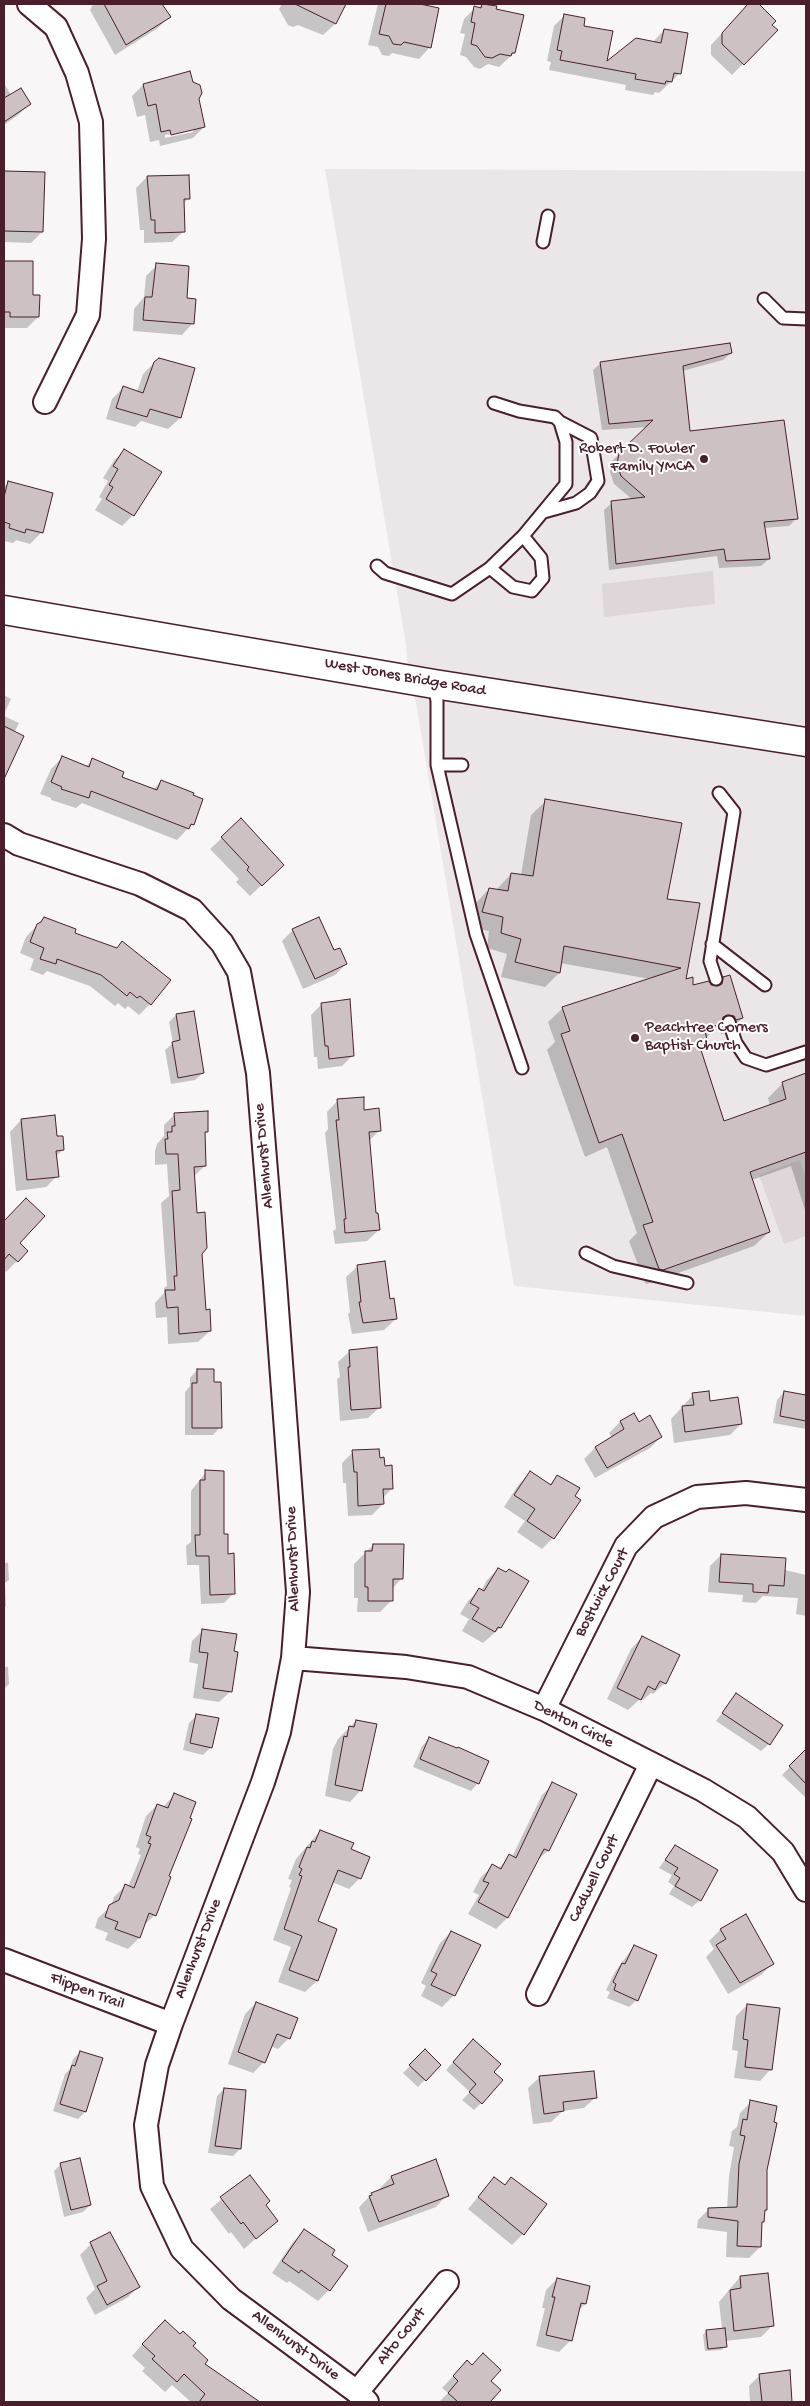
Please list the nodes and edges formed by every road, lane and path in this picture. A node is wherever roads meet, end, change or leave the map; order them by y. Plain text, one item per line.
1 (29, 4) edge
2 (548, 216) dead end
3 (543, 242) dead end
4 (764, 299) dead end
5 (806, 318) edge
6 (45, 402) dead end
7 (494, 403) dead end
8 (560, 422) junction
9 (544, 512) junction
10 (523, 536) junction
11 (377, 566) dead end
12 (490, 568) junction
13 (4, 610) edge
14 (434, 684) junction
15 (806, 742) edge
16 (437, 765) junction
17 (462, 765) dead end
18 (719, 793) dead end
19 (4, 835) edge
20 (712, 944) junction
21 (716, 979) dead end
22 (765, 985) dead end
23 (729, 1022) dead end
24 (806, 1052) edge
25 (522, 1068) dead end
26 (586, 1253) dead end
27 (687, 1283) dead end
28 (806, 1500) edge
29 (293, 1658) junction
30 (544, 1709) junction
31 (651, 1764) junction
32 (806, 1890) edge
33 (4, 1960) edge
34 (538, 1994) dead end
35 (171, 2024) junction
36 (447, 2282) dead end
37 (362, 2397) edge

1 - 6 street
2 - 3 lane
4 - 5 lane
7 - 8 lane
8 - 9 lane
8 - 9 lane
9 - 10 lane
10 - 12 lane
10 - 12 lane
11 - 12 lane
13 - 14 street, West Jones Bridge Road
14 - 15 street, West Jones Bridge Road
14 - 16 lane
16 - 17 lane
16 - 25 lane
18 - 20 lane
19 - 29 street, Allenhurst Drive
20 - 21 lane
20 - 22 lane
23 - 24 lane
26 - 27 lane
28 - 30 street, Bostwick Court
29 - 30 street, Denton Circle
29 - 35 street, Allenhurst Drive
30 - 31 street, Denton Circle
31 - 32 street, Denton Circle
31 - 34 street, Cadwell Court
33 - 35 street, Flippen Trail
35 - 37 street, Allenhurst Drive
36 - 37 street, Alto Court

